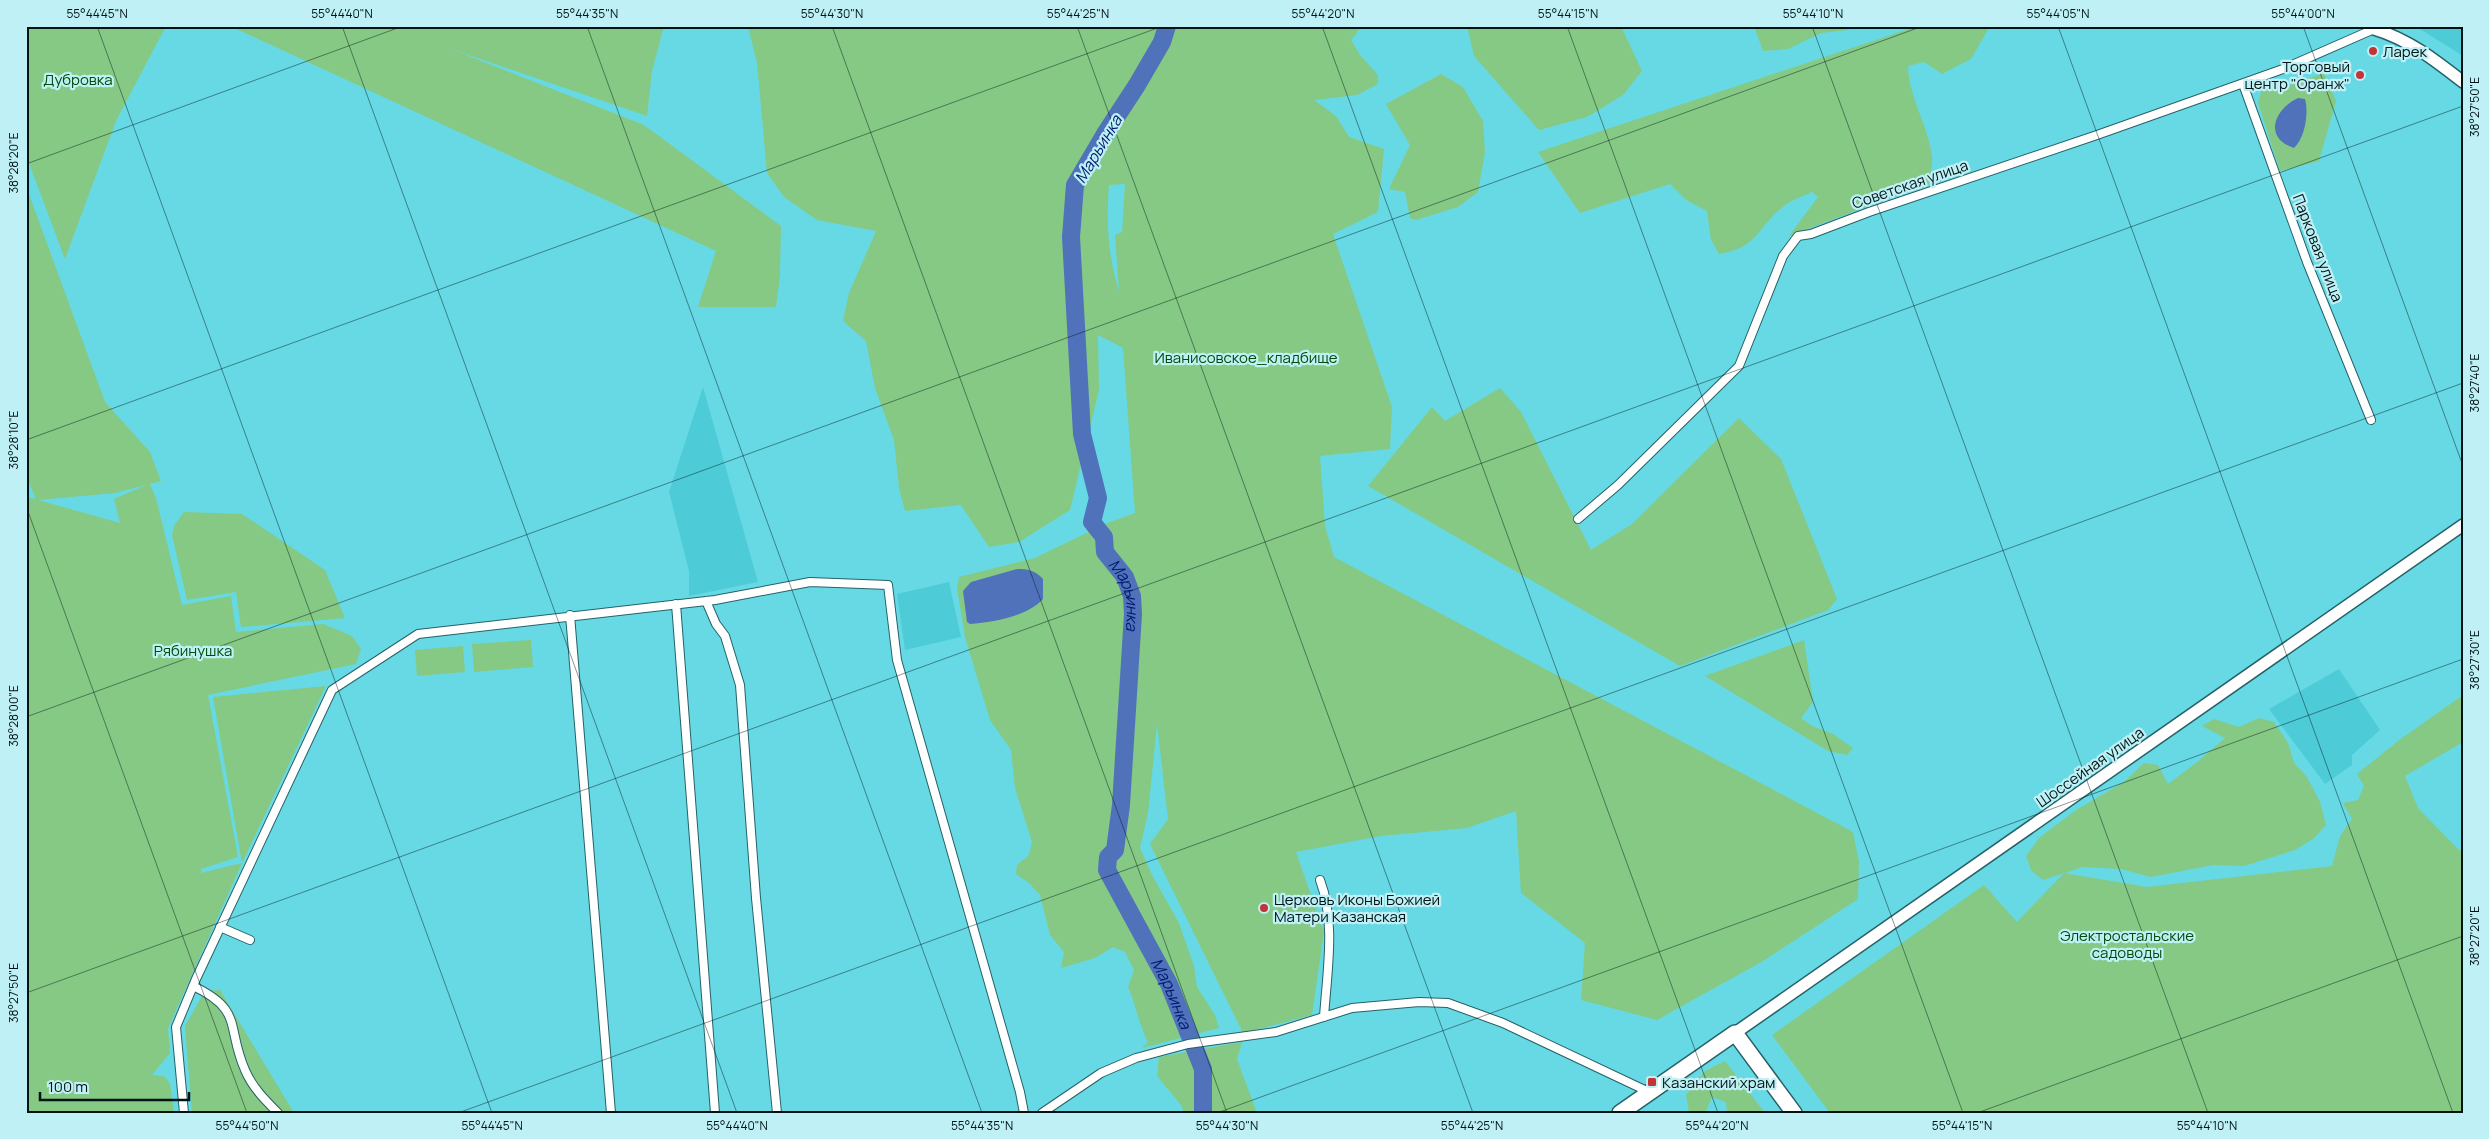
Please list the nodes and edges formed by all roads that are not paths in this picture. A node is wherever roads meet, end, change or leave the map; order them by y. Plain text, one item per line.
1 (2374, 29) joint
2 (2463, 82) edge
3 (2243, 84) junction
4 (2371, 420) dead end
5 (1578, 518) dead end
6 (2463, 526) edge
7 (706, 601) junction
8 (676, 604) junction
9 (570, 615) junction
10 (1320, 880) dead end
11 (220, 927) junction
12 (250, 938) dead end
13 (193, 986) junction
14 (1324, 1017) junction
15 (1735, 1033) junction
16 (1649, 1092) junction
17 (184, 1113) edge
18 (278, 1113) edge
19 (611, 1113) edge
20 (715, 1113) edge
21 (777, 1113) edge
22 (1024, 1113) edge
23 (1042, 1113) edge
24 (1620, 1113) edge
25 (1794, 1113) edge

1 - 2 street
1 - 3 street, Советская улица
3 - 4 street, Парковая улица
3 - 5 street, Советская улица
6 - 15 street, Шоссейная улица
7 - 8 street
7 - 21 street
7 - 22 street
8 - 9 street
8 - 20 street
9 - 11 street
9 - 19 street
10 - 14 street
11 - 12 street
11 - 13 street
13 - 17 street
13 - 18 street
14 - 16 street
14 - 23 street
15 - 16 highway
15 - 25 highway
16 - 24 highway

